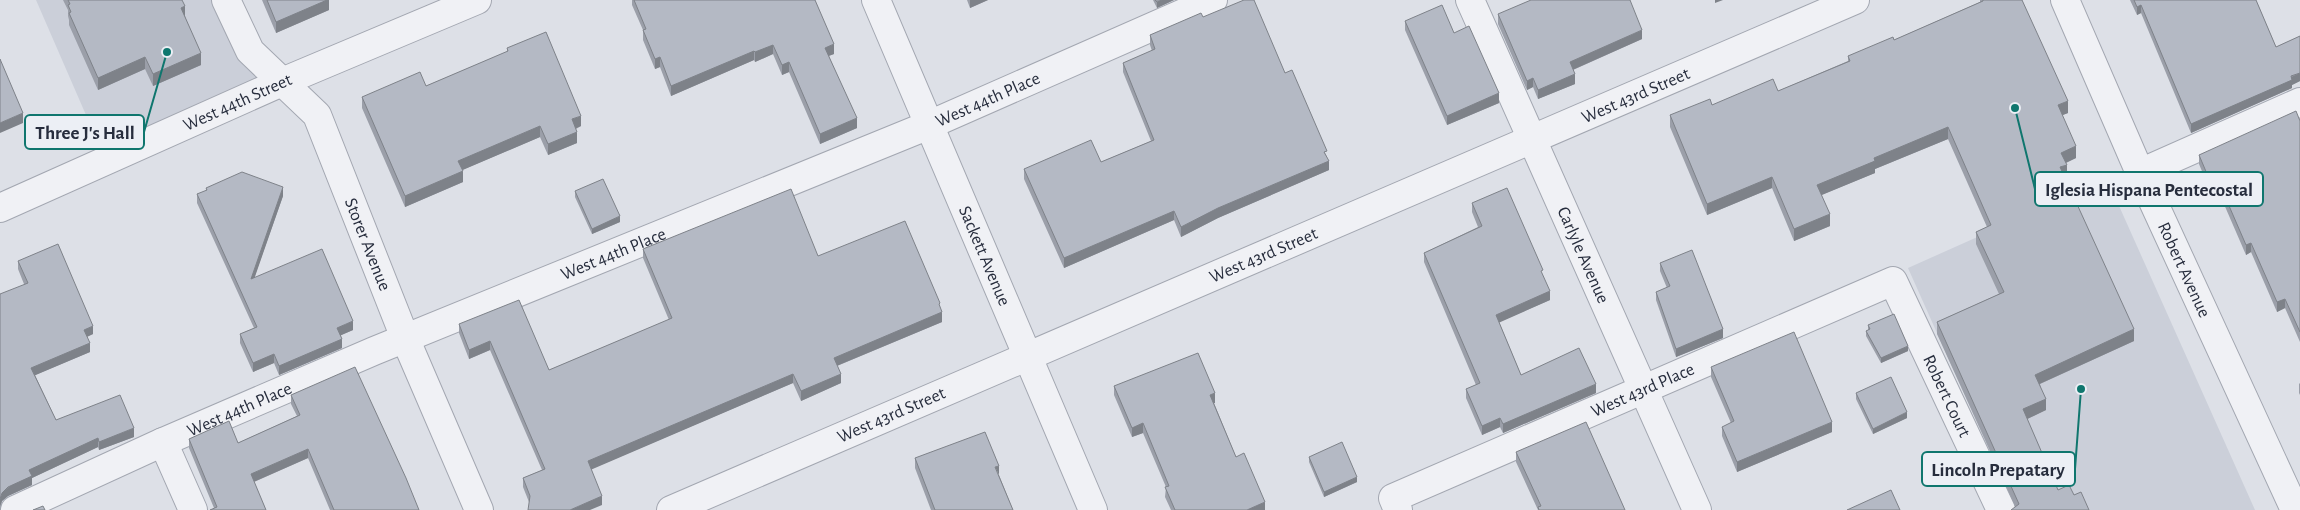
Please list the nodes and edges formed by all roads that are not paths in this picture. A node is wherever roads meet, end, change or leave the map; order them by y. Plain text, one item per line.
1 (226, 0) edge
2 (477, 0) edge
3 (876, 0) edge
4 (1213, 0) edge
5 (1470, 0) edge
6 (1855, 0) edge
7 (2065, 0) edge
8 (282, 82) junction
9 (2300, 102) edge
10 (929, 125) junction
11 (1532, 141) junction
12 (2140, 173) junction
13 (0, 208) edge
14 (1893, 281) joint
15 (405, 338) junction
16 (1028, 354) junction
17 (1644, 388) junction
18 (163, 442) junction
19 (1396, 504) edge
20 (15, 510) edge
21 (193, 510) edge
22 (479, 510) edge
23 (671, 510) edge
24 (1093, 510) edge
25 (1697, 510) edge
26 (2001, 510) edge
27 (2295, 510) edge

1 - 8 street, Storer Avenue
2 - 8 street, West 44th Street
3 - 10 street, Sackett Avenue
4 - 10 street, West 44th Place
5 - 11 street, Carlyle Avenue
6 - 11 street, West 43rd Street
7 - 12 street, Robert Avenue
8 - 13 street, West 44th Street
8 - 15 street, Storer Avenue
9 - 12 street
10 - 15 street, West 44th Place
10 - 16 street, Sackett Avenue
11 - 16 street, West 43rd Street
11 - 17 street, Carlyle Avenue
12 - 27 street, Robert Avenue
14 - 17 street, West 43rd Place
14 - 26 street, Robert Court
15 - 18 street, West 44th Place
15 - 22 street, Storer Avenue
16 - 23 street, West 43rd Street
16 - 24 street, Sackett Avenue
17 - 19 street, West 43rd Place
17 - 25 street, Carlyle Avenue
18 - 20 street, West 44th Place
18 - 21 street

